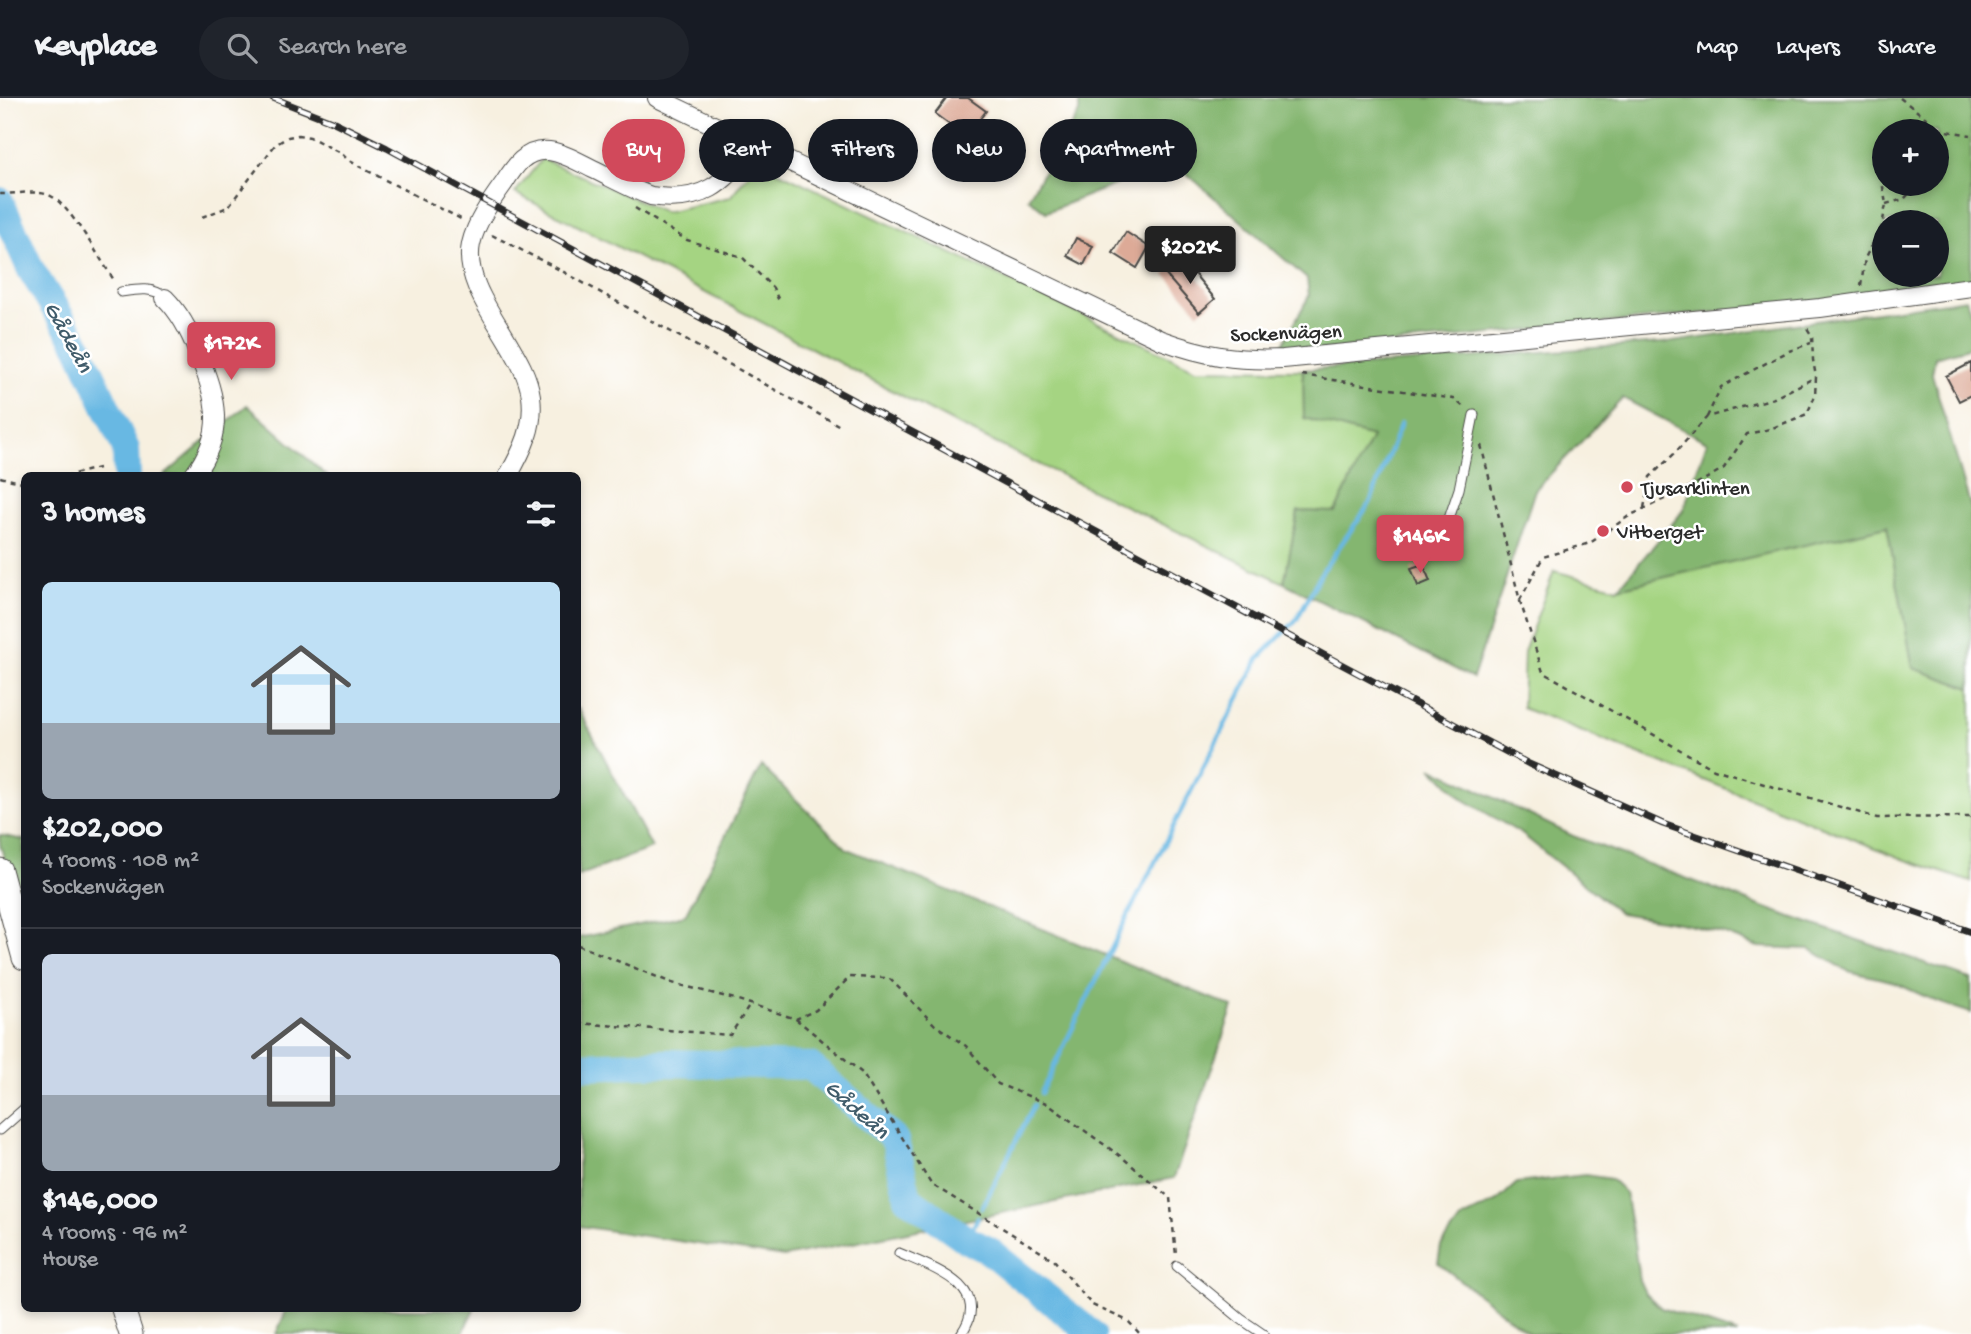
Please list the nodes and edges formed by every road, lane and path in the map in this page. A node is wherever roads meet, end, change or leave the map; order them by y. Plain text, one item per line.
1 (657, 98) edge
2 (1900, 98) edge
3 (700, 119) edge
4 (1927, 119) edge
5 (1949, 132) edge
6 (1971, 135) edge
7 (794, 164) edge
8 (719, 182) edge
9 (637, 191) junction
10 (0, 194) edge
11 (1885, 196) edge
12 (1907, 196) edge
13 (1886, 204) junction
14 (202, 217) dead end
15 (477, 228) junction
16 (1971, 287) edge
17 (121, 292) joint
18 (165, 298) joint
19 (780, 303) dead end
20 (1859, 303) junction
21 (1820, 308) junction
22 (1812, 342) junction
23 (1283, 359) junction
24 (1816, 377) junction
25 (1474, 415) junction
26 (1707, 417) junction
27 (840, 426) dead end
28 (99, 468) dead end
29 (82, 472) edge
30 (195, 472) edge
31 (510, 472) edge
32 (0, 477) edge
33 (21, 481) edge
34 (1643, 509) junction
35 (1440, 545) dead end
36 (1520, 601) junction
37 (1971, 817) edge
38 (0, 870) edge
39 (581, 946) edge
40 (21, 947) edge
41 (751, 1004) junction
42 (796, 1018) junction
43 (581, 1023) edge
44 (21, 1112) edge
45 (0, 1130) edge
46 (899, 1253) dead end
47 (1177, 1266) joint
48 (124, 1312) edge
49 (131, 1334) edge
50 (961, 1334) edge
51 (1140, 1334) edge
52 (1262, 1334) edge

1 - 3 street, Sockenvägen
2 - 4 path
5 - 6 path
7 - 23 street, Sockenvägen
8 - 9 street
9 - 15 street
9 - 19 path
10 - 17 path
11 - 13 path
12 - 13 path
13 - 20 path
14 - 15 path
15 - 27 path
15 - 31 street
16 - 20 street, Sockenvägen
17 - 18 lane
18 - 30 street
20 - 21 street, Sockenvägen
21 - 22 path
21 - 23 street, Sockenvägen
22 - 24 path
22 - 26 path
23 - 25 path
24 - 26 path
24 - 34 path
25 - 35 lane
25 - 36 path
26 - 34 path
28 - 29 path
32 - 33 path
34 - 36 path
36 - 37 path
38 - 40 street
39 - 41 path
41 - 42 path
41 - 43 path
42 - 47 path
42 - 51 path
44 - 45 lane
46 - 50 lane
47 - 52 lane
48 - 49 street

